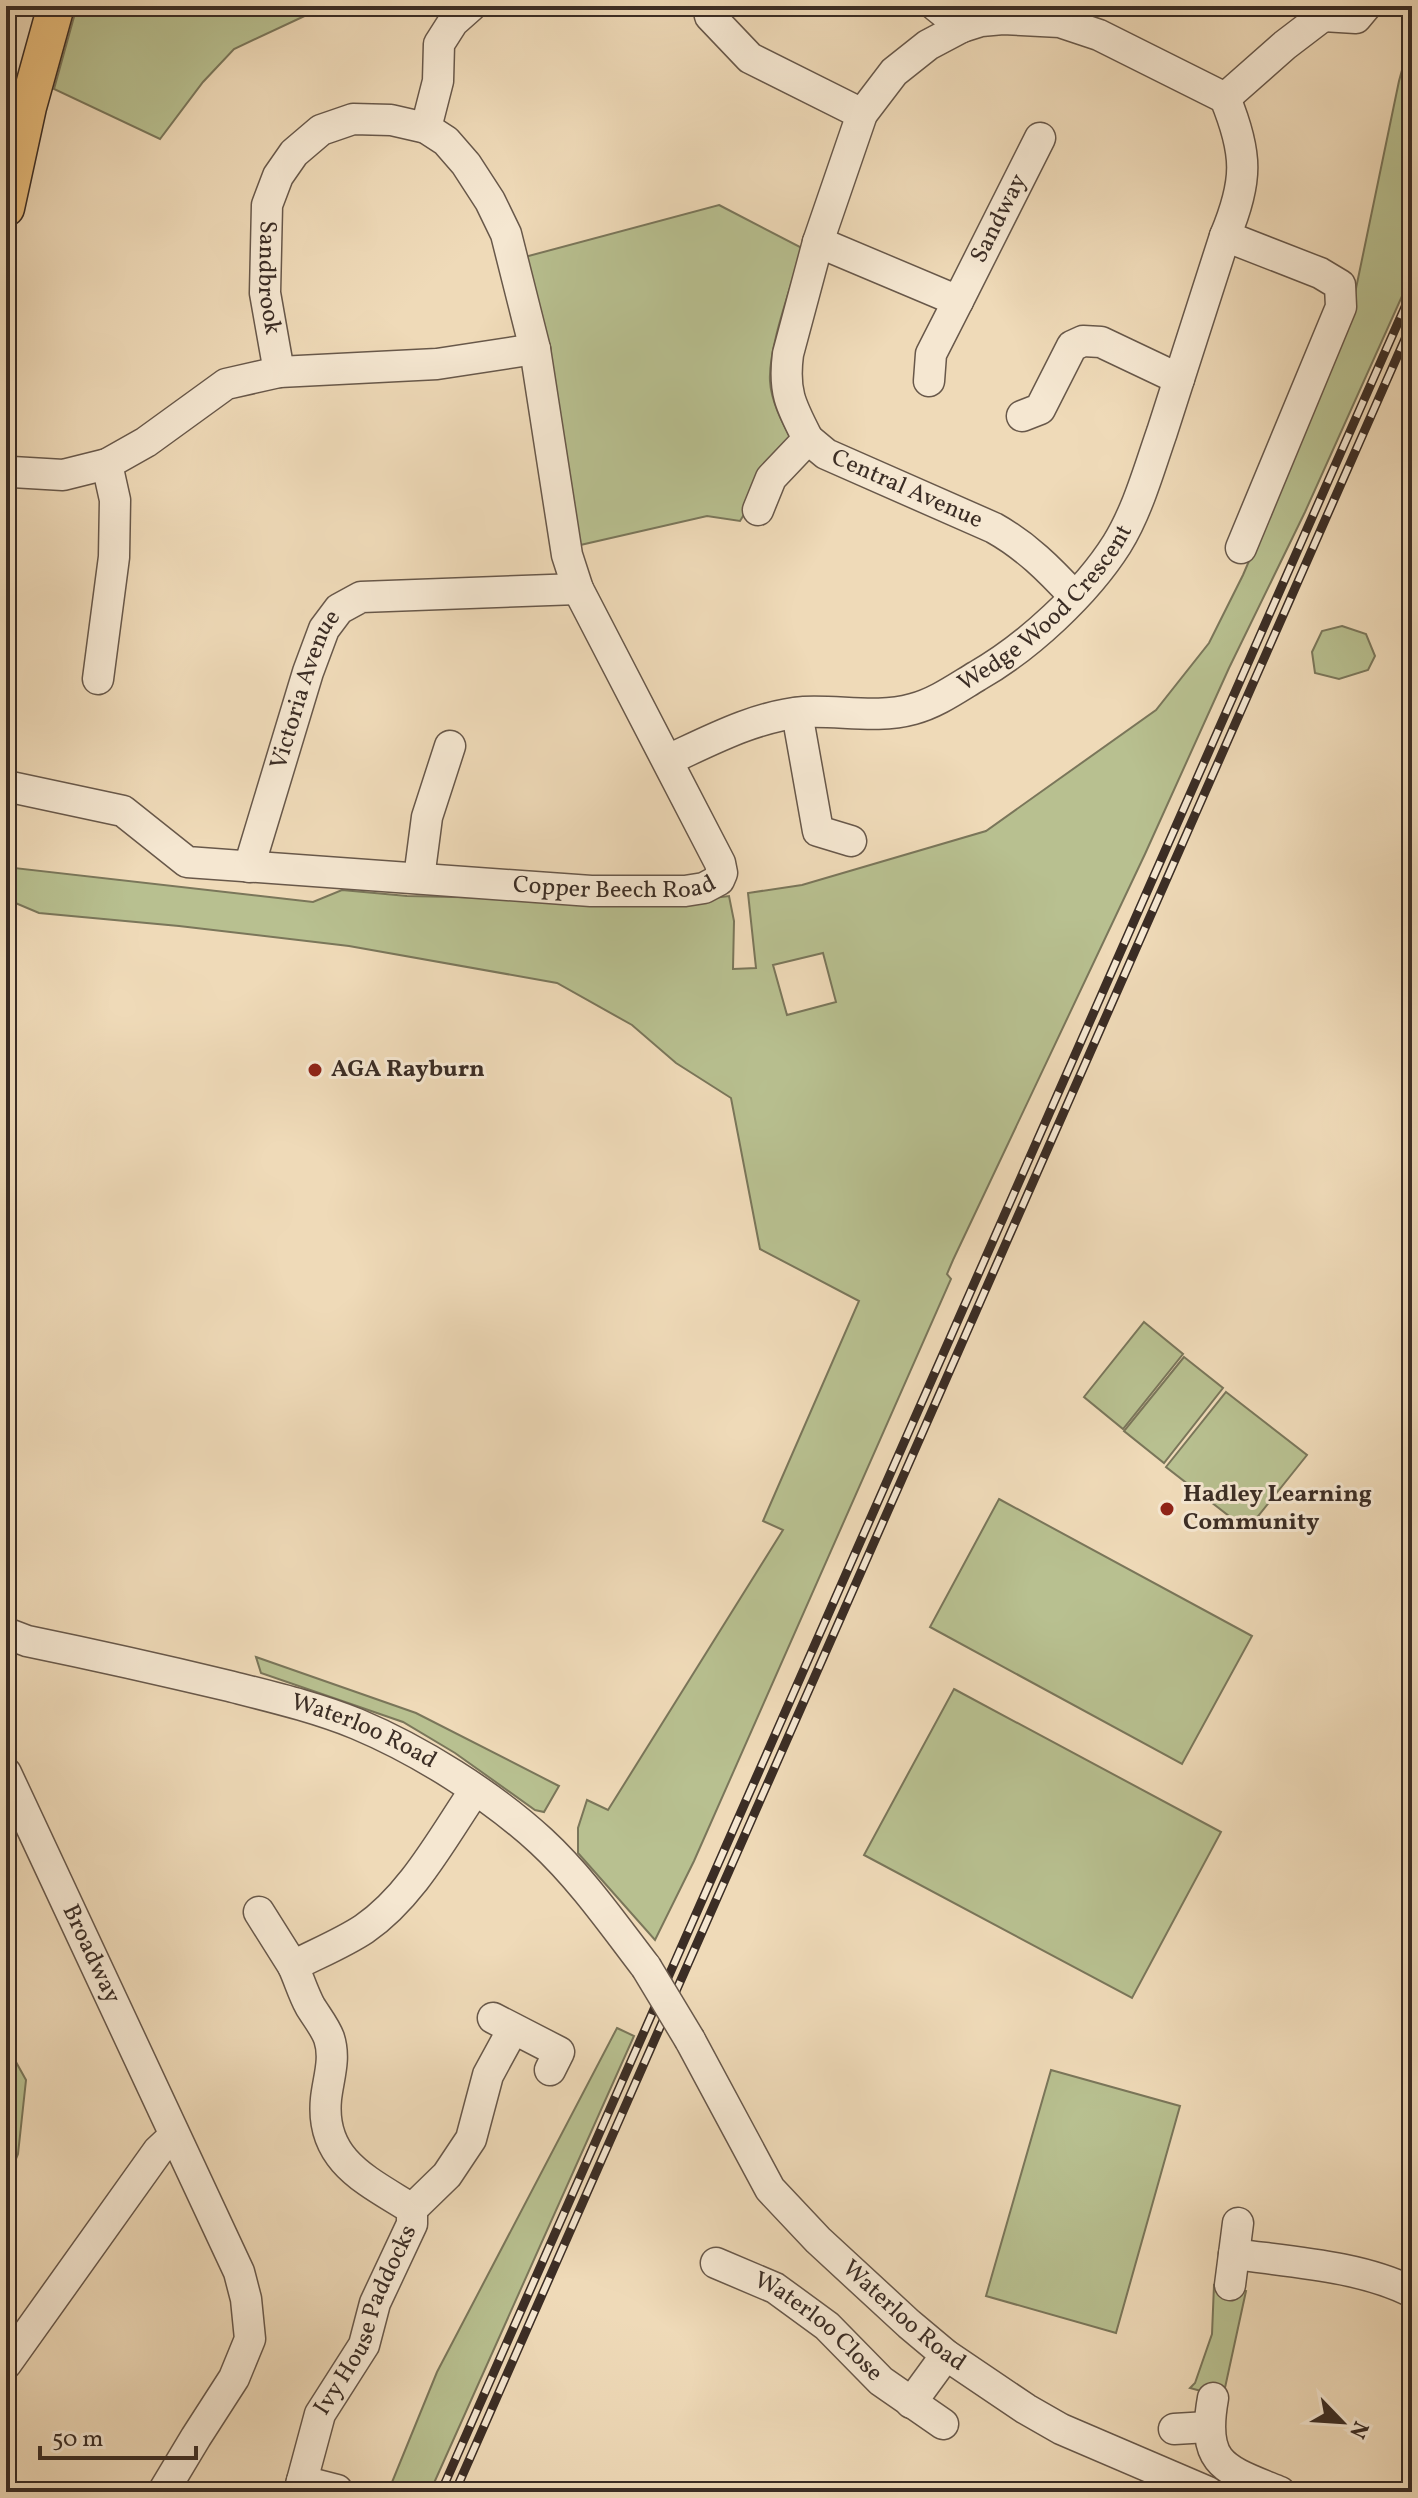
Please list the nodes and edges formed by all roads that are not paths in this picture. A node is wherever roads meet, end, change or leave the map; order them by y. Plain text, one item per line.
1 (56, 6) edge
2 (471, 6) edge
3 (708, 6) edge
4 (936, 6) edge
5 (1366, 6) edge
6 (1326, 11) edge
7 (962, 27) junction
8 (1225, 98) junction
9 (862, 114) junction
10 (426, 128) junction
11 (1040, 138) dead end
12 (6, 208) edge
13 (1225, 236) junction
14 (818, 242) junction
15 (958, 301) junction
16 (535, 349) junction
17 (279, 372) junction
18 (1179, 379) junction
19 (929, 381) dead end
20 (1022, 416) dead end
21 (808, 439) junction
22 (107, 464) junction
23 (6, 470) edge
24 (758, 510) dead end
25 (1241, 548) dead end
26 (578, 589) junction
27 (1074, 596) junction
28 (98, 679) dead end
29 (797, 713) junction
30 (450, 746) dead end
31 (668, 760) junction
32 (6, 786) edge
33 (851, 841) dead end
34 (249, 867) junction
35 (419, 878) junction
36 (6, 1633) edge
37 (6, 1773) edge
38 (475, 1790) junction
39 (259, 1912) dead end
40 (293, 1966) junction
41 (550, 2070) dead end
42 (174, 2136) junction
43 (412, 2209) junction
44 (1238, 2223) dead end
45 (1234, 2254) junction
46 (736, 2261) dead end
47 (1230, 2285) dead end
48 (1412, 2292) edge
49 (946, 2355) junction
50 (6, 2364) edge
51 (911, 2403) junction
52 (943, 2424) dead end
53 (1174, 2429) dead end
54 (300, 2487) edge
55 (337, 2490) dead end
56 (163, 2492) edge
57 (1208, 2492) edge
58 (1280, 2492) edge

1 - 12 main road
2 - 10 street
3 - 9 street
4 - 7 street
5 - 6 street
6 - 8 street
7 - 8 street
7 - 9 street
8 - 13 street, Wedge Wood Crescent
9 - 14 street
10 - 16 street, Sandbrook
10 - 17 street, Sandbrook
11 - 15 street, Sandway
13 - 18 street, Wedge Wood Crescent
13 - 25 street
14 - 15 street
14 - 21 street
15 - 19 street, Sandway
16 - 17 street
16 - 26 street, Sandbrook
17 - 22 street
18 - 20 street
18 - 27 street, Wedge Wood Crescent
21 - 24 street, Central Avenue
21 - 27 street, Central Avenue
22 - 23 street
22 - 28 street
26 - 31 street, Copper Beech Road
26 - 34 street, Victoria Avenue
27 - 29 street, Wedge Wood Crescent
29 - 31 street, Wedge Wood Crescent
29 - 33 street
30 - 35 street
31 - 35 street, Copper Beech Road
32 - 34 street, Copper Beech Road
34 - 35 street, Copper Beech Road
36 - 38 street, Waterloo Road
37 - 42 street, Broadway
38 - 40 street
38 - 49 street, Waterloo Road, bridge
39 - 40 street, Ivy House Paddocks
40 - 43 street, Ivy House Paddocks
41 - 43 street
42 - 50 street
42 - 56 street, Broadway
43 - 54 street, Ivy House Paddocks
44 - 45 street
45 - 47 street
45 - 48 street
46 - 51 street, Waterloo Close
49 - 51 street
49 - 57 street, Waterloo Road
51 - 52 street, Waterloo Close
53 - 58 street
54 - 55 street, Ivy House Paddocks

